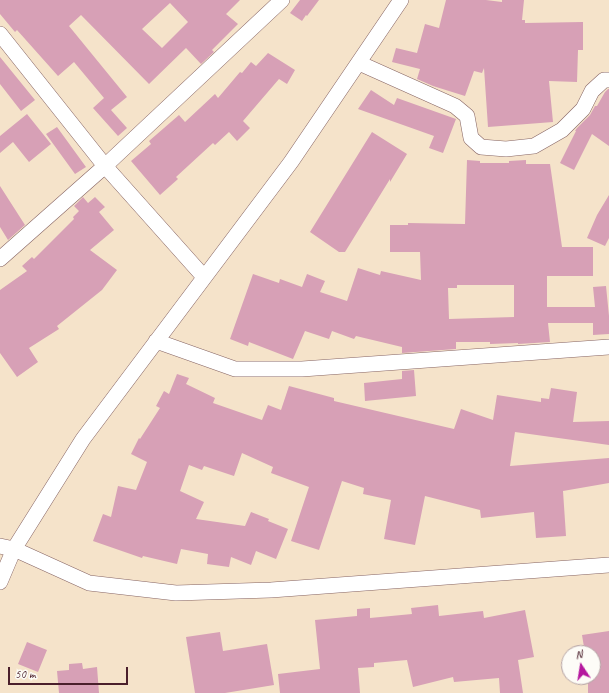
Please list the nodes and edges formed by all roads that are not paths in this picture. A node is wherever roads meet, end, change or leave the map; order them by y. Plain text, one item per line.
1 (282, 0) edge
2 (400, 0) edge
3 (0, 34) edge
4 (359, 62) junction
5 (609, 80) edge
6 (105, 166) junction
7 (0, 259) edge
8 (204, 277) junction
9 (156, 341) junction
10 (609, 347) edge
11 (7, 548) edge
12 (609, 565) edge
13 (0, 582) edge

1 - 6 street
2 - 4 street
3 - 6 street
4 - 5 street
4 - 8 street
6 - 7 street
6 - 8 street
8 - 9 street
9 - 10 street
9 - 11 street
11 - 12 street
11 - 13 street

